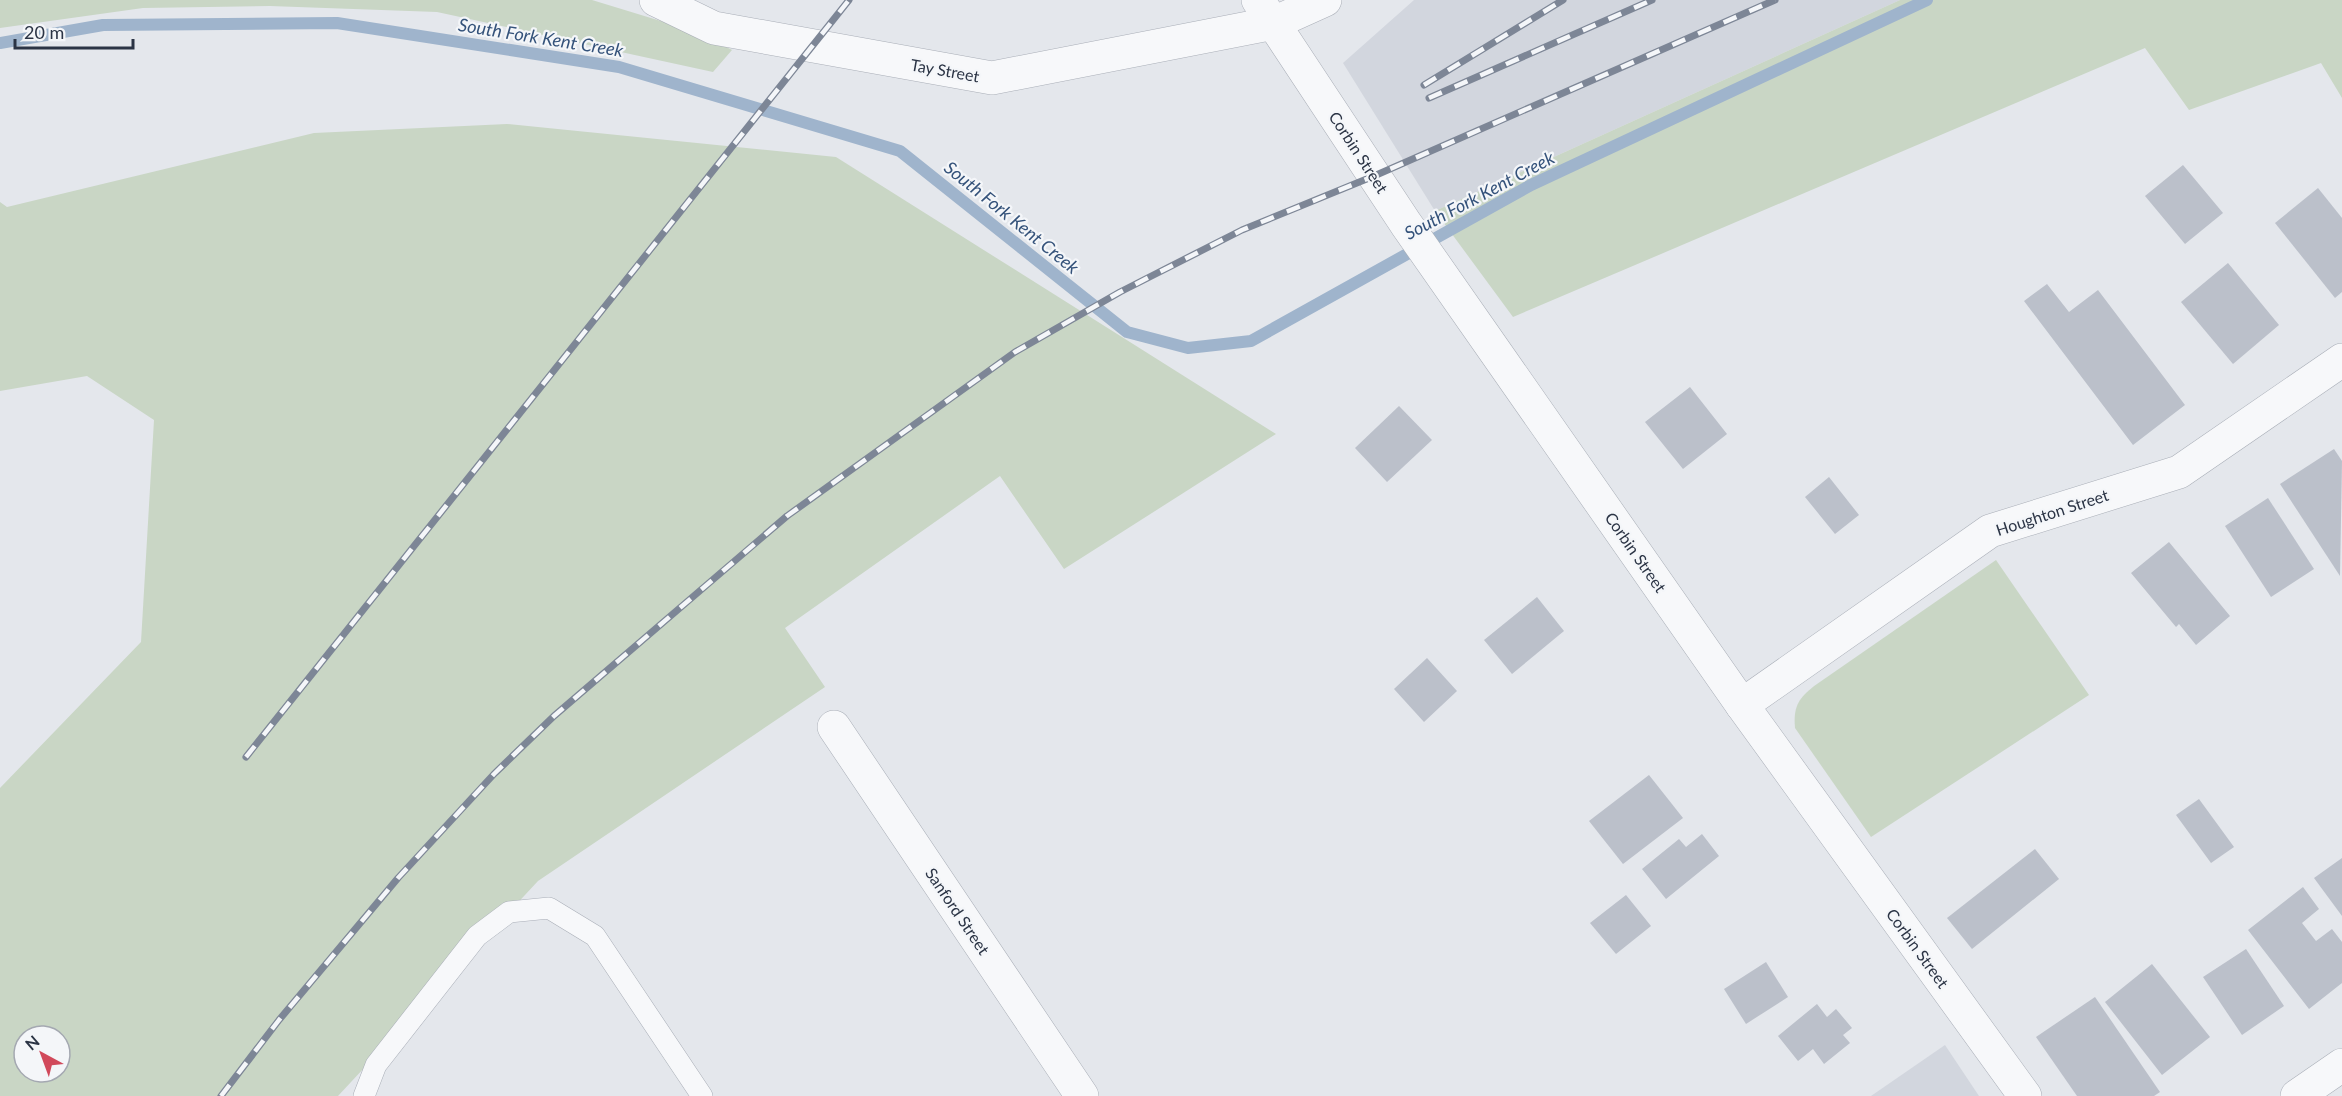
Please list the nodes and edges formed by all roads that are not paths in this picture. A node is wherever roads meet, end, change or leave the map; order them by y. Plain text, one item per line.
1 (656, 0) edge
2 (1325, 0) edge
3 (1266, 11) edge
4 (2342, 360) edge
5 (1742, 705) junction
6 (834, 727) dead end
7 (2342, 1065) edge
8 (364, 1096) edge
9 (702, 1096) edge
10 (1082, 1096) edge
11 (2025, 1096) edge
12 (2298, 1096) edge

1 - 3 street, Tay Street
2 - 3 street, Tay Street
3 - 5 street, Corbin Street
4 - 5 street, Houghton Street
5 - 11 street, Corbin Street
6 - 10 street, Sanford Street
7 - 12 street
8 - 9 lane

